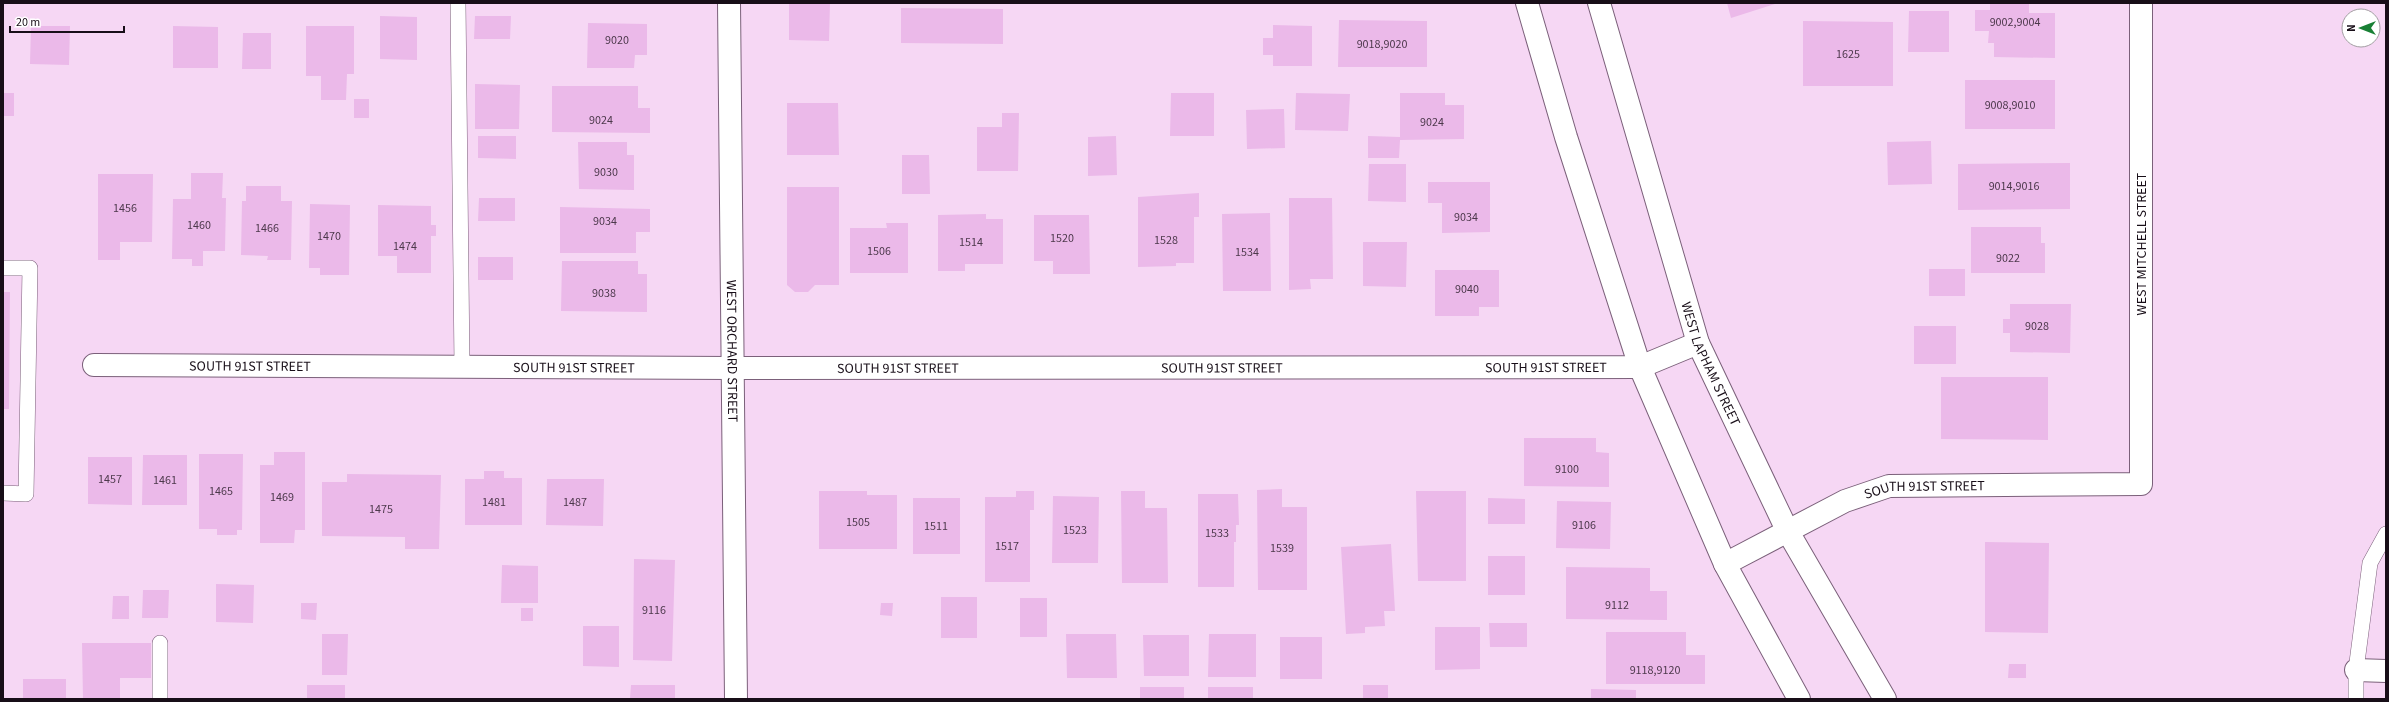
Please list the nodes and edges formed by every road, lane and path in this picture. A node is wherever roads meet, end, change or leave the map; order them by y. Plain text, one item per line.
1 (458, 3) edge
2 (729, 3) edge
3 (1527, 3) edge
4 (1599, 3) edge
5 (2141, 3) edge
6 (3, 268) edge
7 (1698, 343) junction
8 (94, 365) dead end
9 (462, 366) junction
10 (1640, 367) junction
11 (733, 368) junction
12 (2140, 484) joint
13 (3, 494) edge
14 (1787, 530) junction
15 (2386, 534) edge
16 (1726, 564) junction
17 (160, 643) dead end
18 (2356, 670) junction
19 (2386, 671) edge
20 (160, 699) edge
21 (736, 699) edge
22 (1799, 699) edge
23 (1885, 699) edge
24 (2356, 699) edge

1 - 9 lane
2 - 11 street, WEST ORCHARD STREET
3 - 10 street
4 - 7 street, WEST LAPHAM STREET
5 - 12 street, WEST MITCHELL STREET
6 - 13 lane
7 - 10 street, SOUTH 91ST STREET
7 - 14 street, WEST LAPHAM STREET
8 - 9 street, SOUTH 91ST STREET
9 - 11 street, SOUTH 91ST STREET
10 - 11 street, SOUTH 91ST STREET
10 - 16 street
11 - 21 street, WEST ORCHARD STREET
12 - 14 street, SOUTH 91ST STREET
14 - 16 street, SOUTH 91ST STREET
14 - 23 street, WEST LAPHAM STREET
15 - 18 lane
16 - 22 street
17 - 20 lane
18 - 19 street
18 - 24 lane

